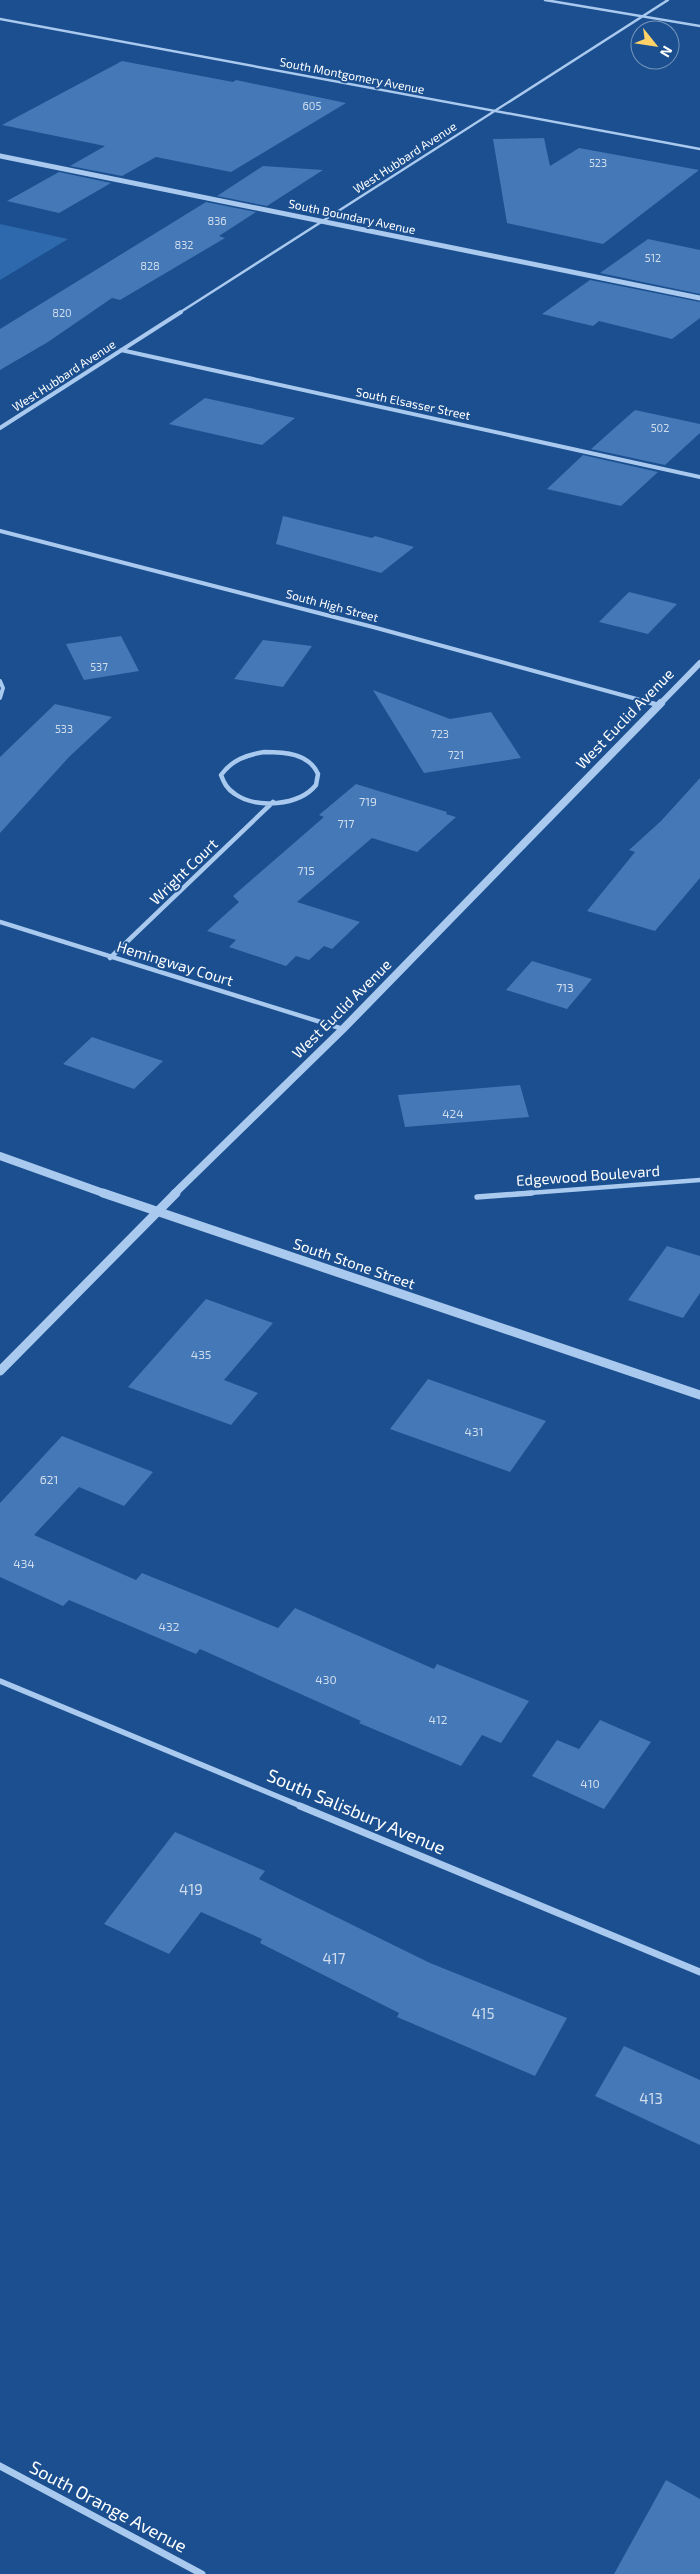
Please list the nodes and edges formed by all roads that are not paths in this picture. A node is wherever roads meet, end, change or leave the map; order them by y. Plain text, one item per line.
1 (545, 0) edge
2 (668, 0) edge
3 (643, 16) junction
4 (0, 19) edge
5 (700, 26) edge
6 (494, 111) junction
7 (700, 149) edge
8 (0, 156) edge
9 (322, 221) junction
10 (700, 298) edge
11 (121, 350) junction
12 (0, 428) edge
13 (700, 477) edge
14 (0, 531) edge
15 (700, 663) edge
16 (0, 681) edge
17 (0, 698) edge
18 (658, 705) junction
19 (273, 802) junction
20 (0, 922) edge
21 (110, 958) junction
22 (342, 1029) junction
23 (0, 1156) edge
24 (700, 1180) edge
25 (477, 1197) dead end
26 (156, 1212) junction
27 (0, 1371) edge
28 (700, 1395) edge
29 (0, 1681) edge
30 (700, 1972) edge
31 (0, 2466) edge
32 (202, 2574) edge

1 - 3 street
2 - 3 street, West Hubbard Avenue
3 - 5 street
3 - 6 street, West Hubbard Avenue
4 - 6 street, South Montgomery Avenue
6 - 7 street, South Montgomery Avenue
6 - 9 street, West Hubbard Avenue
8 - 9 street, South Boundary Avenue
9 - 10 street, South Boundary Avenue
9 - 11 street, West Hubbard Avenue
11 - 12 street, West Hubbard Avenue
11 - 13 street, South Elsasser Street
14 - 18 street, South High Street
15 - 18 street, West Euclid Avenue
16 - 17 street
18 - 22 street, West Euclid Avenue
19 - 19 street
19 - 21 street, Wright Court
20 - 21 street, Hemingway Court
21 - 22 street, Hemingway Court
22 - 26 street, West Euclid Avenue
23 - 26 street, South Stone Street
24 - 25 street, Edgewood Boulevard
26 - 27 street, West Euclid Avenue
26 - 28 street, South Stone Street
29 - 30 street, South Salisbury Avenue
31 - 32 street, South Orange Avenue

